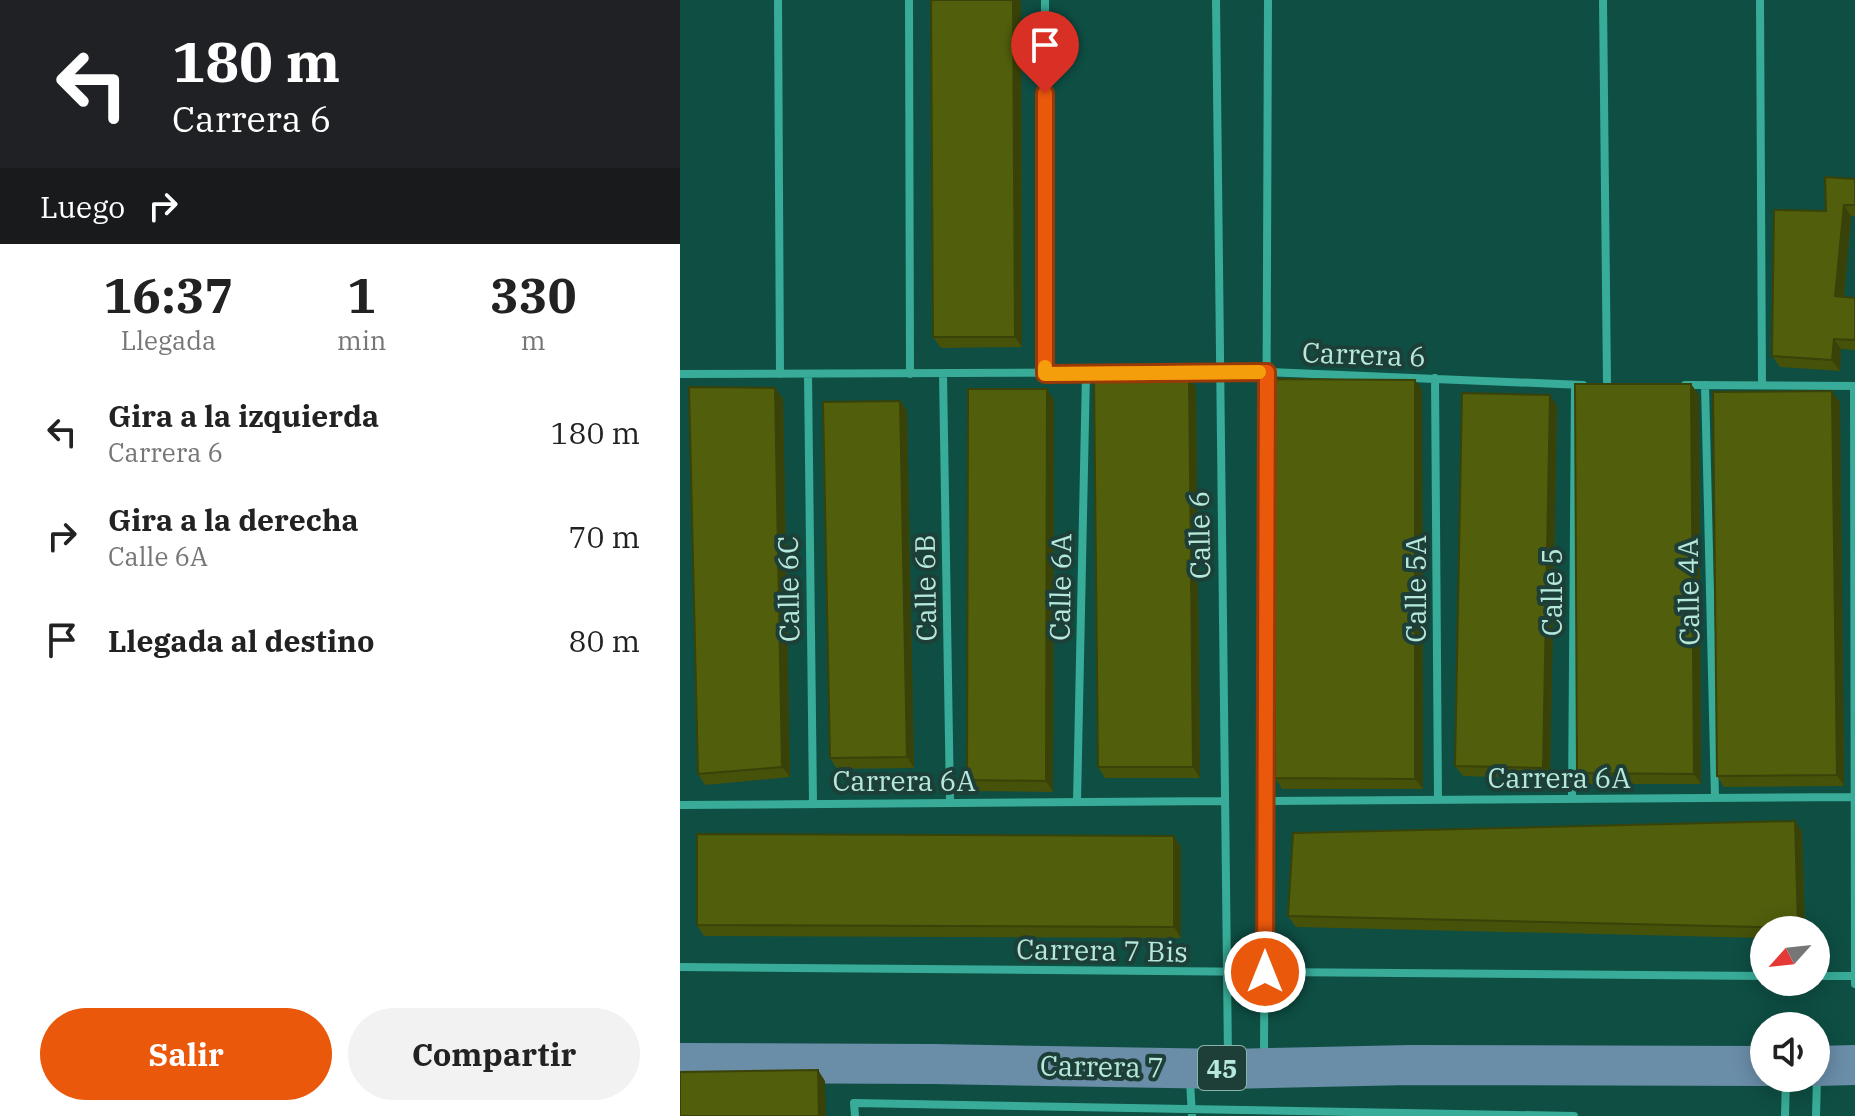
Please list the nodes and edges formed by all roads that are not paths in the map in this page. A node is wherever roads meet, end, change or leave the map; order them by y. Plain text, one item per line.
1 (778, 0) edge
2 (909, 0) edge
3 (1045, 0) edge
4 (1216, 0) edge
5 (1268, 0) edge
6 (1603, 0) edge
7 (1760, 0) edge
8 (1267, 372) junction
9 (1086, 373) junction
10 (1220, 373) junction
11 (680, 374) edge
12 (780, 374) junction
13 (808, 374) junction
14 (910, 374) junction
15 (943, 374) junction
16 (1045, 374) junction
17 (1435, 378) junction
18 (1575, 385) junction
19 (1607, 385) junction
20 (1621, 385) edge
21 (1677, 385) edge
22 (1705, 385) junction
23 (1762, 385) junction
24 (1854, 386) edge
25 (1854, 797) edge
26 (1715, 798) junction
27 (1572, 799) junction
28 (1438, 800) junction
29 (1224, 801) junction
30 (1265, 801) junction
31 (950, 802) junction
32 (1077, 802) junction
33 (813, 803) junction
34 (680, 805) edge
35 (680, 967) edge
36 (1265, 972) junction
37 (1225, 973) junction
38 (1750, 976) edge
39 (1830, 976) edge
40 (1855, 976) edge
41 (1855, 984) edge
42 (680, 1063) edge
43 (1855, 1065) edge
44 (1750, 1066) edge
45 (1830, 1066) edge
46 (1227, 1068) junction
47 (1786, 1092) edge
48 (1816, 1092) edge
49 (1010, 1106) junction
50 (1192, 1112) edge
51 (1416, 1115) edge
52 (855, 1116) edge
53 (1010, 1116) edge
54 (1574, 1116) edge
55 (1785, 1116) edge
56 (1816, 1116) edge

1 - 12 street
2 - 14 street
3 - 16 street
4 - 10 street, Calle 6
5 - 8 street, Calle 6
6 - 19 street
7 - 23 street
8 - 10 street, Carrera 6
8 - 17 street, Carrera 6
8 - 30 street, Calle 6
9 - 10 street, Carrera 6
9 - 16 street, Carrera 6
9 - 32 street, Calle 6A
10 - 29 street, Calle 6
11 - 12 street, Carrera 6
12 - 13 street, Carrera 6
13 - 14 street, Carrera 6
13 - 33 street, Calle 6C
14 - 15 street, Carrera 6
15 - 16 street, Carrera 6
15 - 31 street, Calle 6B
17 - 18 street, Carrera 6
17 - 28 street, Calle 5A
18 - 19 street, Carrera 6
18 - 27 street, Calle 5
19 - 20 street, Carrera 6
21 - 22 street
22 - 23 street
22 - 26 street, Calle 4A
23 - 24 street
24 - 25 street
25 - 26 street, Carrera 6A
25 - 40 street
26 - 27 street, Carrera 6A
27 - 28 street, Carrera 6A
28 - 30 street, Carrera 6A
29 - 32 street, Carrera 6A
29 - 37 street, Calle 6
30 - 36 street, Calle 6
31 - 32 street, Carrera 6A
31 - 33 street, Carrera 6A
33 - 34 street, Carrera 6A
35 - 37 street, Carrera 7 Bis
36 - 37 street, Carrera 7 Bis
36 - 38 street, Carrera 7 Bis
36 - 46 street, Calle 6
37 - 46 street, Calle 6
39 - 40 street
40 - 41 street
42 - 46 main road, Carrera 7 / 45
43 - 45 main road
44 - 46 main road, Carrera 7 / 45
46 - 50 street, Calle 6
47 - 55 street
48 - 56 street
49 - 50 street
49 - 52 street
49 - 53 street
50 - 51 street
51 - 54 street

